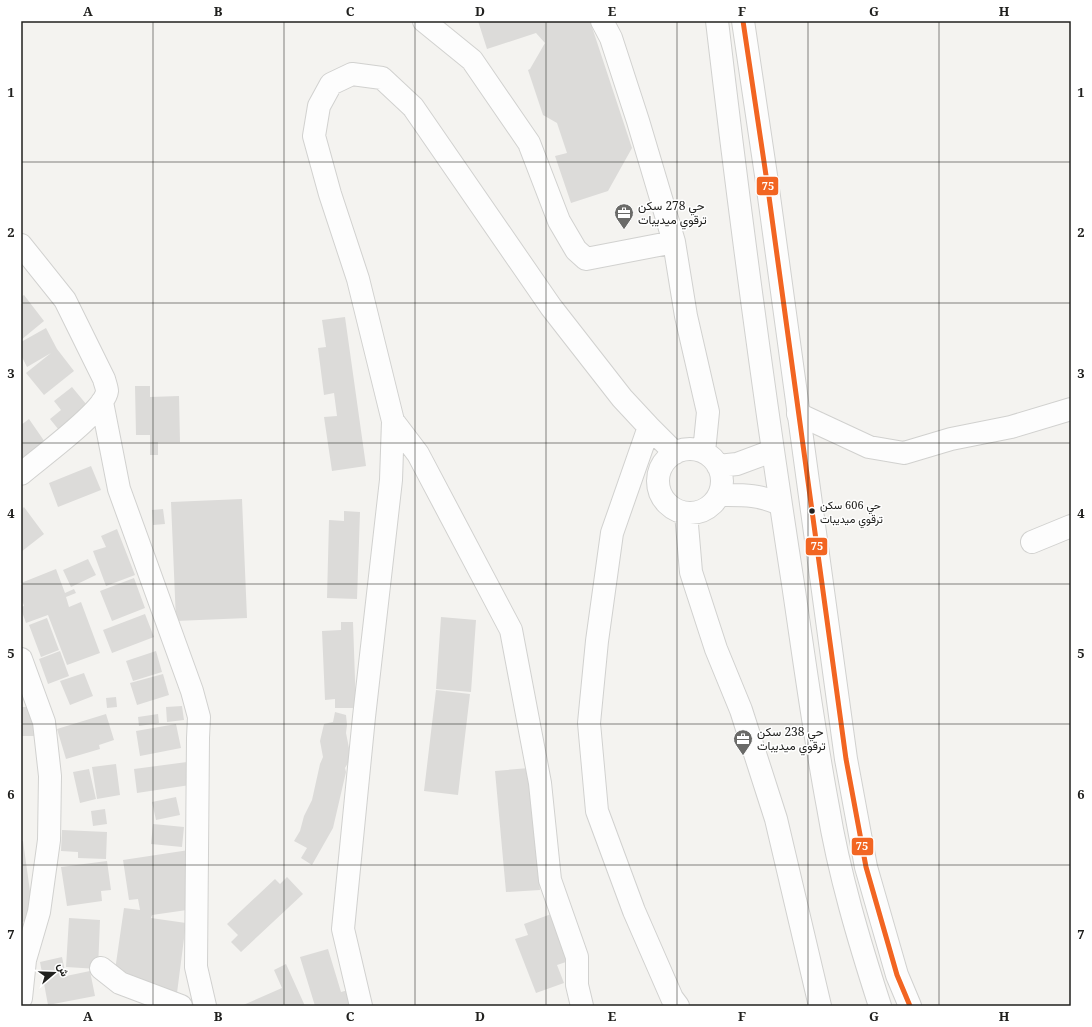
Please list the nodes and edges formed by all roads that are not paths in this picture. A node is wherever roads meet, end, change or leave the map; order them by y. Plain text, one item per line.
1 (424, 21) edge
2 (602, 21) edge
3 (717, 21) edge
4 (743, 21) edge
5 (674, 242) junction
6 (24, 256) edge
7 (102, 402) junction
8 (1071, 409) edge
9 (798, 414) junction
10 (393, 421) junction
11 (649, 428) junction
12 (772, 451) junction
13 (675, 453) junction
14 (711, 459) junction
15 (21, 474) edge
16 (719, 495) junction
17 (780, 504) junction
18 (686, 513) junction
19 (1071, 526) edge
20 (1032, 542) dead end
21 (21, 658) edge
22 (101, 968) dead end
23 (21, 998) edge
24 (21, 1001) edge
25 (24, 1006) edge
26 (180, 1006) edge
27 (205, 1006) edge
28 (362, 1006) edge
29 (582, 1006) edge
30 (678, 1006) edge
31 (820, 1006) edge
32 (880, 1006) edge
33 (910, 1006) edge

1 - 5 street
2 - 5 street
3 - 12 street
4 - 9 street
5 - 14 street
6 - 7 street
7 - 15 street
7 - 27 street
8 - 9 street
9 - 33 street
10 - 11 street
10 - 28 street
10 - 29 street
11 - 13 street
11 - 30 street
12 - 14 street
12 - 17 street
13 - 14 street
13 - 18 street
14 - 16 street
16 - 17 street
16 - 18 street
17 - 32 street
18 - 31 street
19 - 20 street
21 - 23 street
22 - 26 street
24 - 25 street

